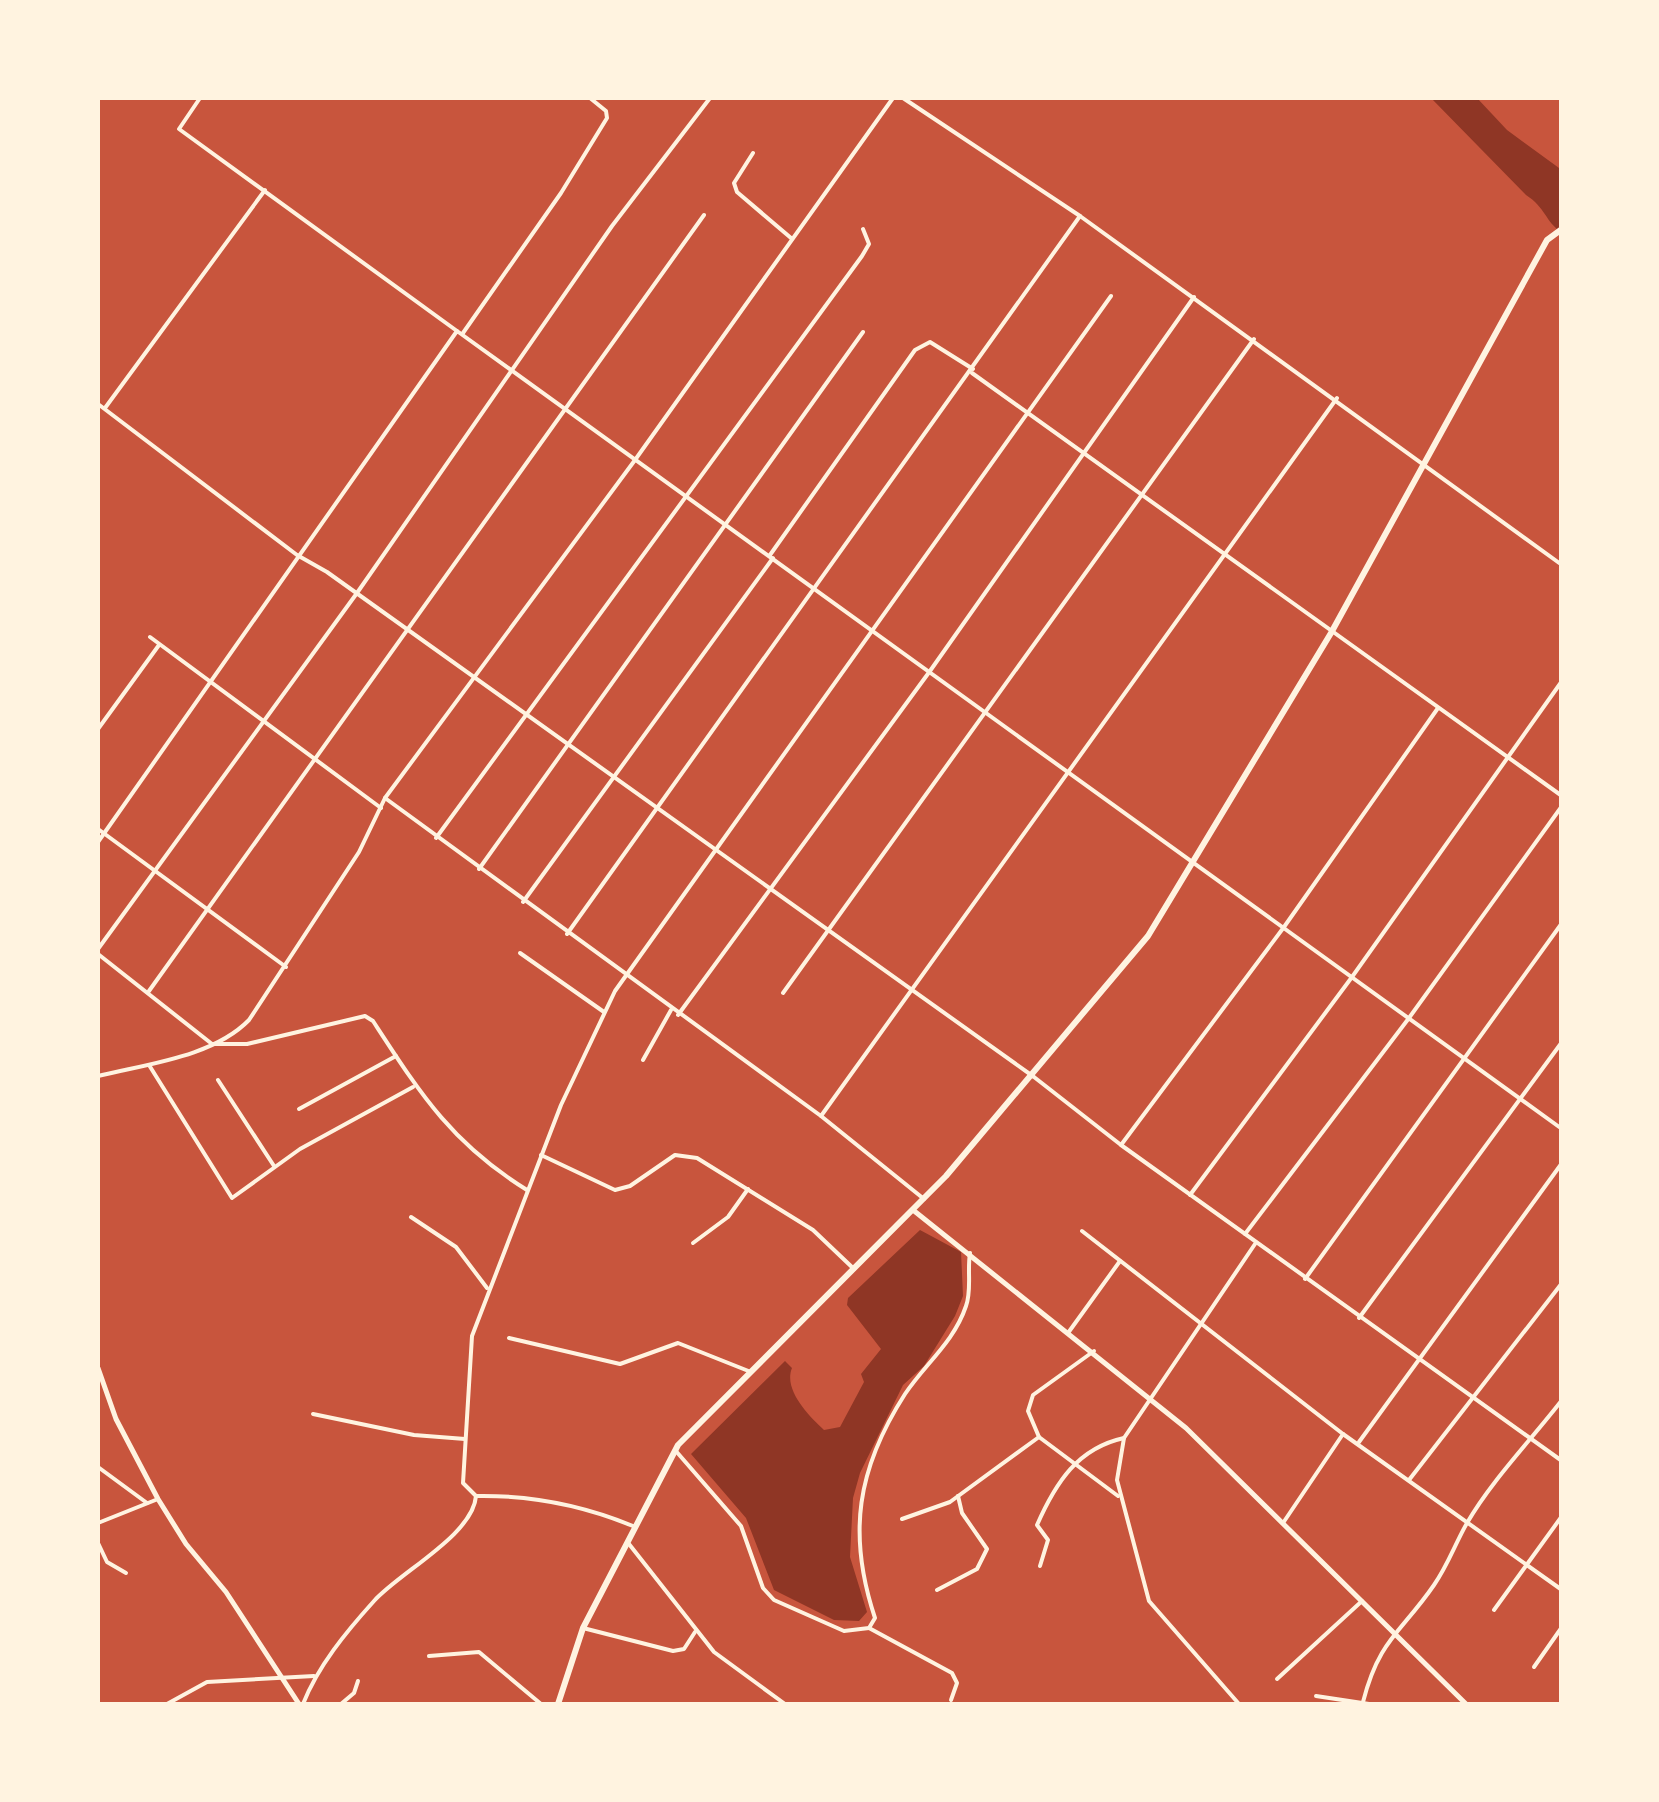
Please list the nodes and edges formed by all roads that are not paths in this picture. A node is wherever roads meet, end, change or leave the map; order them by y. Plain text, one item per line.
1 (200, 98) edge
2 (590, 98) edge
3 (710, 98) edge
4 (893, 98) edge
5 (903, 98) edge
6 (753, 153) dead end
7 (265, 190) junction
8 (704, 215) dead end
9 (1080, 216) junction
10 (863, 229) dead end
11 (1559, 230) edge
12 (790, 238) junction
13 (1111, 296) dead end
14 (1194, 297) junction
15 (460, 332) junction
16 (863, 332) dead end
17 (1254, 340) junction
18 (512, 370) junction
19 (972, 370) junction
20 (1337, 398) junction
21 (98, 404) edge
22 (104, 409) junction
23 (564, 410) junction
24 (1027, 410) junction
25 (1084, 455) junction
26 (635, 460) junction
27 (1425, 468) junction
28 (1142, 494) junction
29 (688, 497) junction
30 (728, 526) junction
31 (1223, 554) junction
32 (297, 555) junction
33 (771, 556) junction
34 (1562, 565) edge
35 (816, 589) junction
36 (357, 593) junction
37 (871, 629) junction
38 (410, 631) junction
39 (1331, 633) junction
40 (150, 637) dead end
41 (159, 645) junction
42 (930, 672) junction
43 (473, 675) junction
44 (1562, 681) edge
45 (211, 684) junction
46 (1439, 708) junction
47 (986, 712) junction
48 (529, 715) junction
49 (263, 722) junction
50 (98, 729) edge
51 (569, 744) junction
52 (1508, 757) junction
53 (318, 760) junction
54 (1068, 772) junction
55 (613, 776) junction
56 (1562, 796) edge
57 (385, 798) junction
58 (1562, 806) edge
59 (381, 808) junction
60 (658, 808) junction
61 (98, 829) edge
62 (103, 834) junction
63 (436, 838) junction
64 (98, 842) edge
65 (714, 848) junction
66 (1192, 861) junction
67 (479, 869) junction
68 (155, 870) junction
69 (771, 888) junction
70 (523, 902) junction
71 (209, 910) junction
72 (1562, 923) edge
73 (1284, 928) junction
74 (830, 931) junction
75 (567, 934) junction
76 (98, 951) edge
77 (520, 953) dead end
78 (286, 967) junction
79 (625, 976) junction
80 (1352, 977) junction
81 (912, 990) junction
82 (149, 991) junction
83 (783, 993) dead end
84 (671, 1010) junction
85 (604, 1012) junction
86 (678, 1015) junction
87 (1409, 1018) junction
88 (1562, 1042) edge
89 (212, 1044) junction
90 (396, 1056) junction
91 (1464, 1058) junction
92 (643, 1060) dead end
93 (148, 1063) junction
94 (98, 1076) edge
95 (1034, 1077) junction
96 (218, 1080) dead end
97 (413, 1087) junction
98 (1521, 1100) junction
99 (299, 1109) dead end
100 (822, 1116) junction
101 (1562, 1129) edge
102 (1121, 1145) junction
103 (541, 1155) junction
104 (1562, 1163) edge
105 (274, 1166) junction
106 (748, 1189) junction
107 (527, 1190) junction
108 (1190, 1195) junction
109 (924, 1198) junction
110 (913, 1210) junction
111 (411, 1217) dead end
112 (1082, 1231) dead end
113 (1244, 1234) junction
114 (693, 1243) dead end
115 (1256, 1243) junction
116 (970, 1253) junction
117 (1120, 1261) junction
118 (854, 1269) junction
119 (1304, 1279) junction
120 (1562, 1284) edge
121 (488, 1290) junction
122 (1359, 1318) junction
123 (1202, 1325) junction
124 (1068, 1333) junction
125 (509, 1338) dead end
126 (1094, 1351) junction
127 (1416, 1359) junction
128 (98, 1368) edge
129 (751, 1372) junction
130 (1150, 1397) junction
131 (1473, 1400) junction
132 (1562, 1400) edge
133 (313, 1414) dead end
134 (1343, 1434) junction
135 (1039, 1437) junction
136 (1124, 1438) junction
137 (465, 1439) junction
138 (1532, 1440) junction
139 (1357, 1444) junction
140 (675, 1450) junction
141 (1562, 1461) edge
142 (1074, 1462) junction
143 (98, 1470) edge
144 (1409, 1480) junction
145 (476, 1496) junction
146 (958, 1496) junction
147 (1118, 1496) junction
148 (158, 1499) junction
149 (147, 1504) junction
150 (1562, 1516) edge
151 (902, 1518) dead end
152 (1468, 1522) junction
153 (98, 1523) edge
154 (1283, 1523) junction
155 (633, 1526) junction
156 (626, 1540) junction
157 (98, 1543) edge
158 (1526, 1565) junction
159 (1040, 1566) dead end
160 (126, 1573) dead end
161 (936, 1590) dead end
162 (1562, 1590) edge
163 (1362, 1601) junction
164 (1494, 1610) dead end
165 (583, 1628) junction
166 (869, 1628) junction
167 (1562, 1628) edge
168 (696, 1630) junction
169 (1393, 1632) junction
170 (428, 1656) dead end
171 (1534, 1667) dead end
172 (314, 1676) junction
173 (280, 1677) junction
174 (1277, 1679) dead end
175 (358, 1681) dead end
176 (1316, 1696) dead end
177 (951, 1700) dead end
178 (167, 1704) edge
179 (301, 1704) edge
180 (341, 1704) edge
181 (541, 1704) edge
182 (558, 1704) edge
183 (785, 1704) edge
184 (1239, 1704) edge
185 (1366, 1704) edge
186 (1466, 1704) edge

1 - 7 street
2 - 15 street
3 - 18 street
4 - 12 street
5 - 9 street
6 - 12 street
7 - 15 street
7 - 22 street
8 - 23 street
9 - 14 street
9 - 19 street
10 - 29 street
11 - 27 highway
12 - 26 street
13 - 24 street
14 - 17 street
14 - 25 street
15 - 18 street
15 - 32 street
16 - 30 street
17 - 20 street
17 - 28 street
18 - 23 street
18 - 36 street
19 - 24 street
19 - 33 street
19 - 35 street
20 - 27 street
20 - 31 street
21 - 22 street
22 - 32 street
23 - 26 street
23 - 38 street
24 - 25 street
24 - 37 street
25 - 28 street
25 - 42 street
26 - 29 street
26 - 43 street
27 - 34 street
27 - 39 highway
28 - 31 street
28 - 47 street
29 - 30 street
29 - 48 street
30 - 33 street
30 - 51 street
31 - 39 street
31 - 54 street
32 - 36 street
32 - 45 street
33 - 35 street
33 - 55 street
35 - 37 street
35 - 60 street
36 - 38 street
36 - 49 street
37 - 42 street
37 - 65 street
38 - 43 street
38 - 53 street
39 - 46 street
39 - 66 highway
40 - 41 street
41 - 45 street
41 - 50 street
42 - 47 street
42 - 69 street
43 - 48 street
43 - 57 street
44 - 52 street
45 - 49 street
45 - 62 street
46 - 52 street
46 - 73 street
47 - 54 street
47 - 74 street
48 - 51 street
48 - 63 street
49 - 53 street
49 - 68 street
51 - 55 street
51 - 67 street
52 - 56 street
52 - 80 street
53 - 59 street
53 - 71 street
54 - 66 street
54 - 81 street
55 - 60 street
55 - 70 street
57 - 59 street
57 - 63 street
58 - 87 street
59 - 78 street
60 - 65 street
60 - 75 street
61 - 62 street
62 - 64 street
62 - 68 street
63 - 67 street
65 - 69 street
65 - 79 street
66 - 73 street
66 - 95 highway
67 - 70 street
68 - 71 street
68 - 76 street
69 - 74 street
69 - 86 street
70 - 75 street
71 - 78 street
71 - 82 street
72 - 91 street
73 - 80 street
73 - 102 street
74 - 81 street
74 - 83 street
75 - 79 street
76 - 82 street
77 - 85 street
78 - 89 street
79 - 84 street
79 - 85 street
80 - 87 street
80 - 108 street
81 - 95 street
81 - 100 street
82 - 89 street
84 - 86 street
84 - 92 street
85 - 103 street
86 - 100 street
87 - 91 street
87 - 113 street
88 - 98 street
89 - 90 street
89 - 93 street
90 - 97 street
90 - 99 street
91 - 98 street
91 - 119 street
93 - 94 street
93 - 105 street
95 - 102 street
95 - 109 highway
96 - 105 street
97 - 105 street
97 - 107 street
98 - 101 street
98 - 122 street
100 - 109 street
102 - 108 street
103 - 106 street
103 - 107 street
104 - 127 street
106 - 114 street
106 - 118 street
107 - 121 street
108 - 113 street
109 - 110 highway
110 - 116 street
110 - 118 highway
111 - 121 street
112 - 117 street
113 - 115 street
115 - 119 street
115 - 123 street
116 - 124 street
116 - 166 street
117 - 123 street
117 - 124 street
118 - 129 highway
119 - 122 street
120 - 131 street
121 - 137 street
122 - 127 street
123 - 130 street
123 - 134 street
124 - 126 street
125 - 129 street
126 - 130 street
126 - 135 street
127 - 131 street
127 - 139 street
128 - 148 street
129 - 140 highway
130 - 136 street
130 - 154 street
131 - 138 street
131 - 144 street
132 - 138 street
133 - 137 street
134 - 139 street
134 - 154 street
135 - 142 street
135 - 146 street
136 - 142 street
136 - 147 street
137 - 145 street
138 - 141 street
138 - 152 street
139 - 144 street
140 - 155 highway
140 - 166 street
142 - 147 street
142 - 159 street
143 - 149 street
144 - 152 street
145 - 155 street
145 - 172 street
146 - 151 street
146 - 161 street
147 - 184 street
148 - 149 street
148 - 173 street
149 - 153 street
150 - 158 street
152 - 158 street
152 - 169 street
154 - 163 street
155 - 156 highway
156 - 165 highway
156 - 168 street
157 - 160 street
158 - 162 street
158 - 164 street
163 - 169 street
163 - 174 street
165 - 168 street
165 - 182 highway
166 - 177 street
167 - 171 street
168 - 183 street
169 - 185 street
169 - 186 street
170 - 181 street
172 - 173 street
172 - 179 street
173 - 178 street
173 - 179 street
175 - 180 street
176 - 185 street

